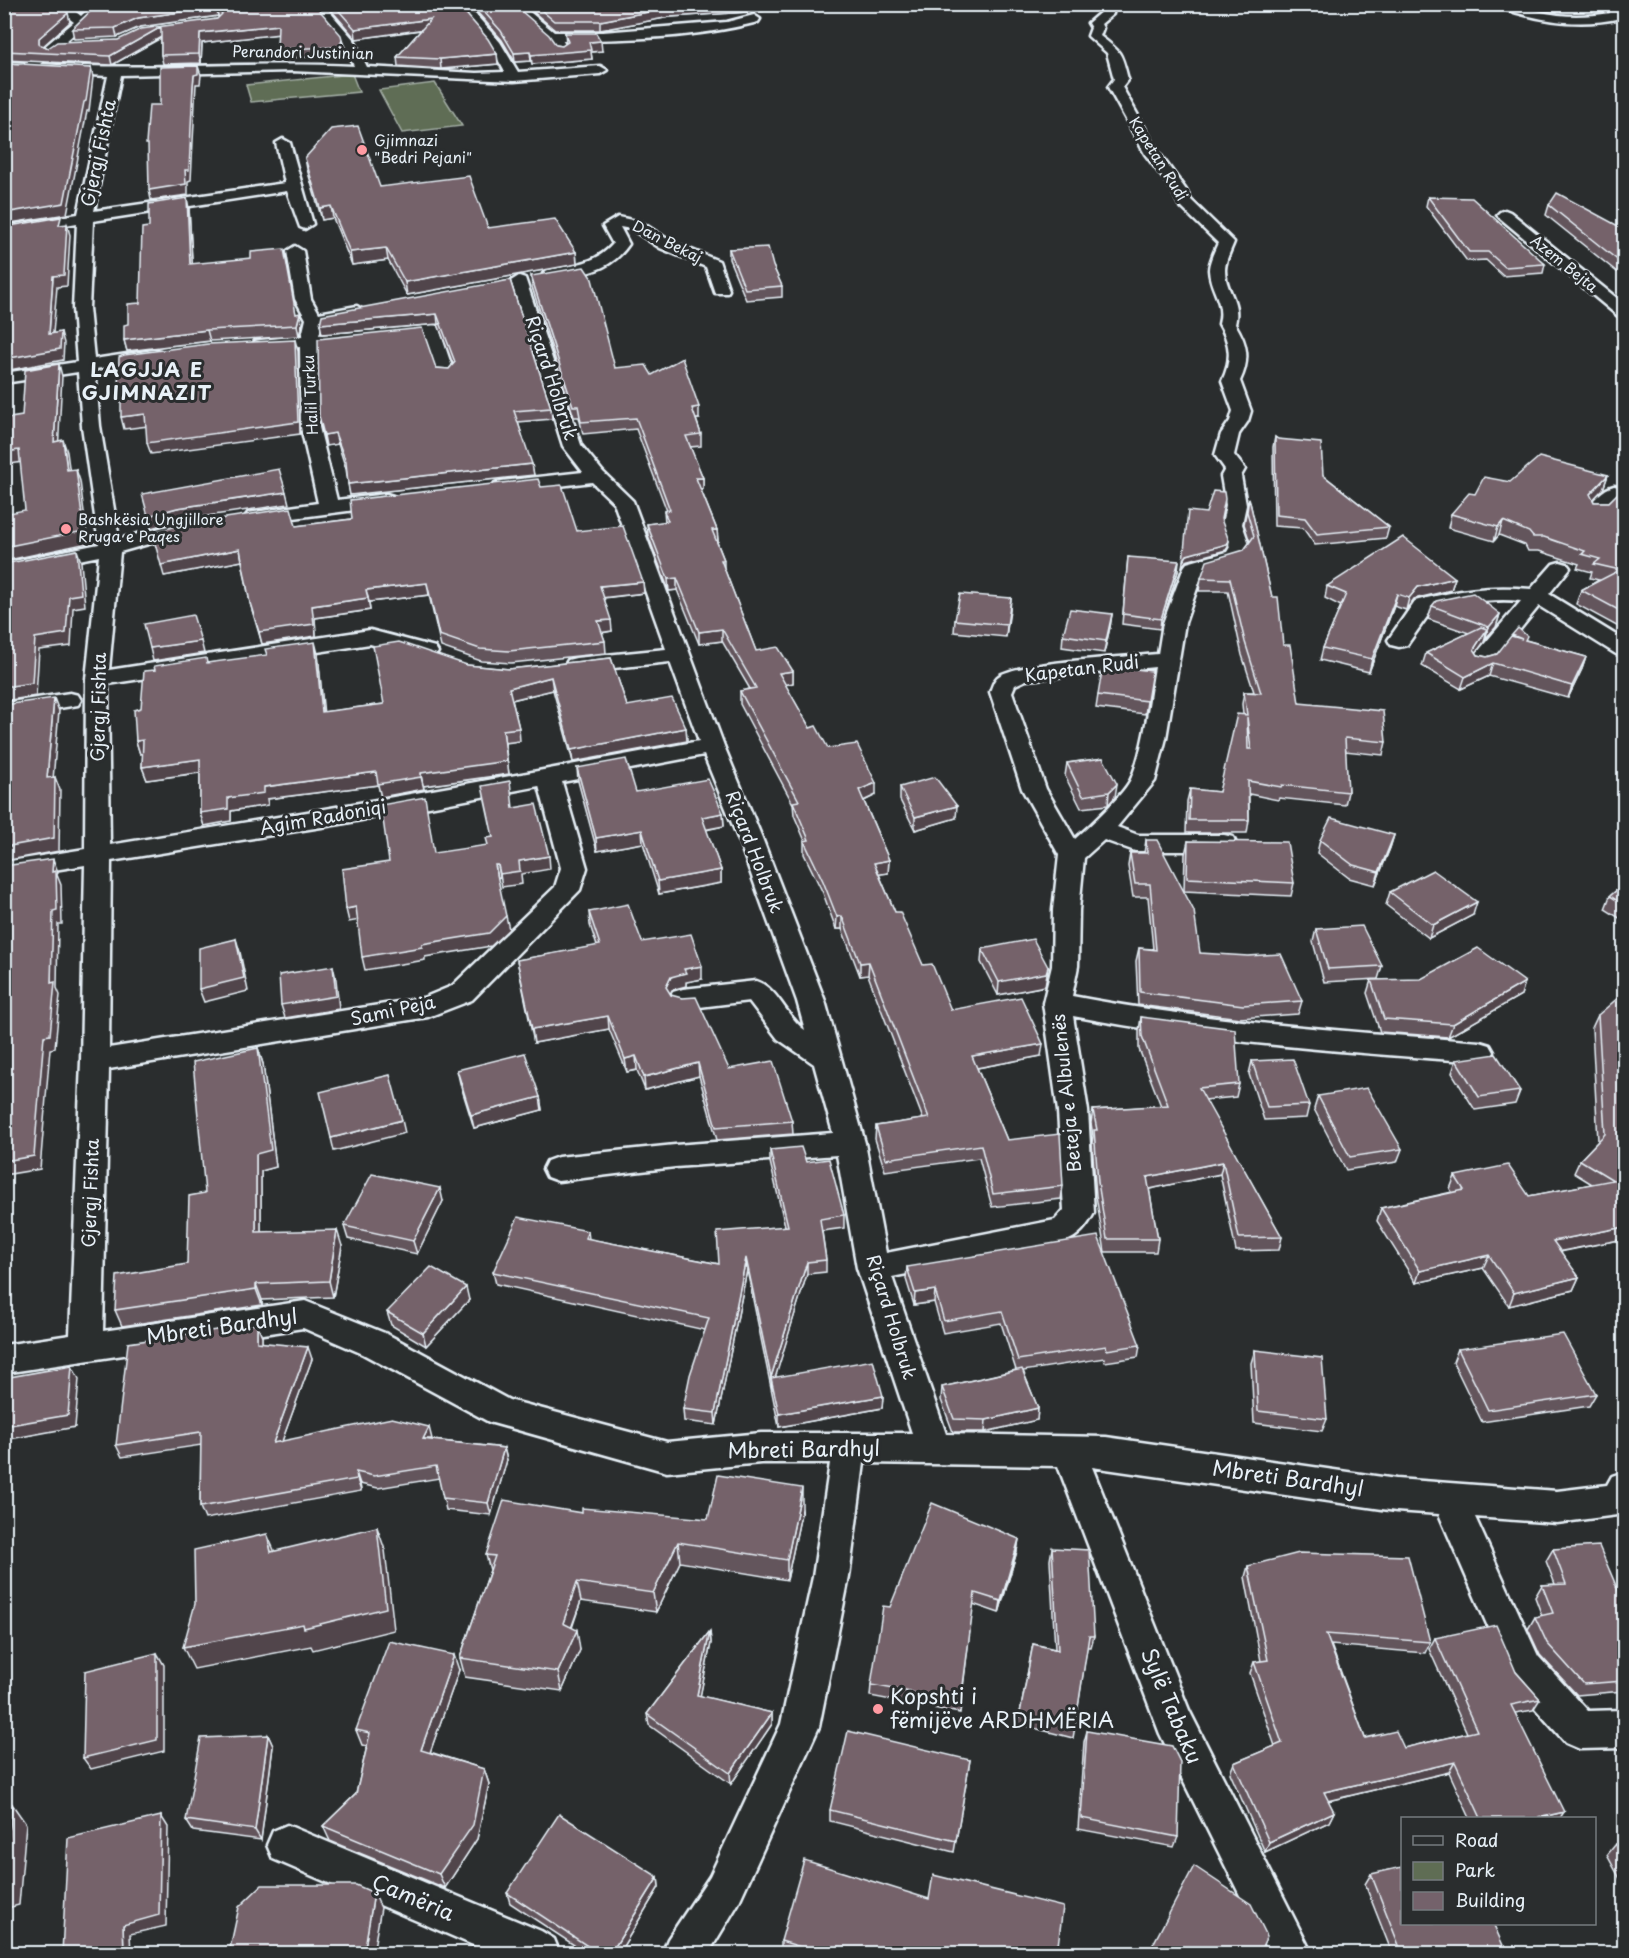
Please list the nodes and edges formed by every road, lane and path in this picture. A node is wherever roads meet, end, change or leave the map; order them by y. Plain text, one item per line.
1 (55, 4) edge
2 (102, 4) edge
3 (316, 4) edge
4 (512, 4) edge
5 (1108, 4) edge
6 (1502, 4) edge
7 (1615, 4) edge
8 (471, 17) edge
9 (754, 19) dead end
10 (81, 21) junction
11 (550, 36) junction
12 (55, 45) junction
13 (79, 45) edge
14 (4, 66) edge
15 (25, 67) junction
16 (361, 70) junction
17 (600, 70) dead end
18 (115, 72) junction
19 (579, 72) junction
20 (514, 76) junction
21 (4, 77) edge
22 (283, 143) dead end
23 (293, 186) junction
24 (1504, 215) dead end
25 (85, 217) junction
26 (305, 224) dead end
27 (4, 231) edge
28 (295, 251) dead end
29 (514, 282) joint
30 (721, 290) dead end
31 (371, 308) edge
32 (1624, 312) edge
33 (314, 319) junction
34 (309, 343) junction
35 (243, 346) edge
36 (176, 352) edge
37 (85, 364) junction
38 (445, 373) edge
39 (4, 378) edge
40 (596, 476) junction
41 (480, 489) edge
42 (1624, 494) edge
43 (410, 497) edge
44 (329, 506) junction
45 (1597, 509) edge
46 (235, 520) edge
47 (202, 525) edge
48 (110, 548) junction
49 (1560, 568) dead end
50 (4, 570) edge
51 (1538, 596) junction
52 (1399, 640) dead end
53 (1624, 650) edge
54 (679, 654) junction
55 (1169, 659) junction
56 (450, 660) edge
57 (1483, 660) edge
58 (556, 667) edge
59 (97, 679) junction
60 (70, 699) dead end
61 (4, 710) edge
62 (712, 746) junction
63 (548, 775) junction
64 (1101, 830) junction
65 (1251, 843) edge
66 (98, 855) junction
67 (1072, 855) junction
68 (4, 870) edge
69 (683, 999) edge
70 (1057, 1003) junction
71 (1480, 1052) dead end
72 (827, 1059) junction
73 (95, 1061) junction
74 (850, 1143) junction
75 (558, 1169) dead end
76 (873, 1268) junction
77 (86, 1347) junction
78 (4, 1359) edge
79 (849, 1448) junction
80 (934, 1449) junction
81 (1069, 1451) junction
82 (1624, 1487) edge
83 (1450, 1499) junction
84 (1624, 1729) edge
85 (287, 1845) dead end
86 (539, 1953) edge
87 (683, 1953) edge
88 (1291, 1953) edge

1 - 10 street
2 - 10 street
3 - 16 street
4 - 11 street
5 - 55 street, Kapetan Rudi
6 - 7 street
8 - 20 street
9 - 11 street
10 - 12 street
11 - 19 street
12 - 13 street
12 - 15 street
14 - 15 street, Perandori Justinian
15 - 18 street, Perandori Justinian
15 - 21 street
16 - 18 street, Perandori Justinian
16 - 20 street, Perandori Justinian
17 - 19 street, Perandori Justinian
18 - 25 street, Gjergj Fishta
19 - 20 street, Perandori Justinian
22 - 23 street
23 - 25 street
23 - 26 street
24 - 32 street, Azem Bejta
25 - 27 street
25 - 37 street, Gjergj Fishta
28 - 33 street
29 - 30 street, Dan Bekaj
29 - 40 street, Riçard Holbruk
31 - 33 street
33 - 34 street
34 - 35 street
34 - 38 street, Halil Turku
34 - 44 street, Halil Turku
36 - 37 street
37 - 39 street
37 - 48 street, Gjergj Fishta
40 - 41 street
40 - 54 street, Riçard Holbruk
42 - 45 street
43 - 44 street
44 - 46 street
47 - 48 street
48 - 50 street
48 - 59 street, Gjergj Fishta
49 - 51 street
51 - 52 street
51 - 53 street
51 - 57 street
54 - 58 street
54 - 62 street, Riçard Holbruk
55 - 64 street, Kapetan Rudi
55 - 67 street, Kapetan Rudi
56 - 59 street
59 - 66 street, Gjergj Fishta
60 - 61 street
62 - 63 street, Agim Radoniqi
62 - 72 street, Riçard Holbruk
63 - 66 street, Agim Radoniqi
63 - 73 street, Sami Peja
64 - 65 street
64 - 67 street, Kapetan Rudi
66 - 68 street, Agim Radoniqi
66 - 73 street, Gjergj Fishta
67 - 70 street
69 - 72 street
70 - 71 street, Beteja e Albulenës
70 - 76 street, Beteja e Albulenës
72 - 74 street, Riçard Holbruk
73 - 77 street, Gjergj Fishta
74 - 75 street
74 - 76 street, Riçard Holbruk
76 - 80 street, Riçard Holbruk
77 - 78 street, Mbreti Bardhyl
77 - 79 street, Mbreti Bardhyl
79 - 80 street, Mbreti Bardhyl
79 - 87 street
80 - 81 street, Mbreti Bardhyl
81 - 83 street, Mbreti Bardhyl
81 - 88 street, Sylë Tabaku
82 - 83 street, Mbreti Bardhyl
83 - 84 street
85 - 86 street, Çamëria

